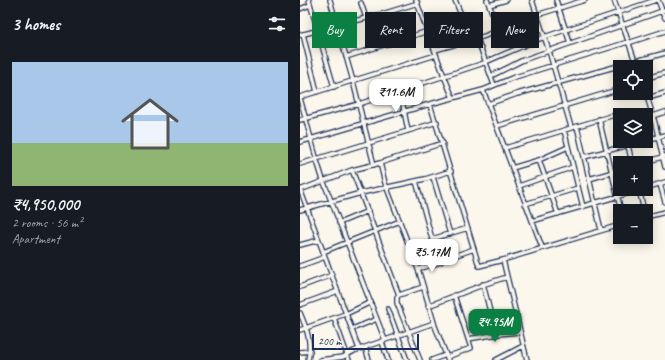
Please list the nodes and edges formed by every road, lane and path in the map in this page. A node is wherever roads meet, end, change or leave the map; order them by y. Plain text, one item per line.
1 (309, 0) edge
2 (330, 0) edge
3 (455, 0) edge
4 (487, 0) edge
5 (506, 0) edge
6 (532, 0) edge
7 (556, 0) edge
8 (585, 0) edge
9 (614, 0) edge
10 (657, 0) edge
11 (418, 1) edge
12 (361, 3) dead end
13 (310, 4) junction
14 (489, 5) junction
15 (300, 8) edge
16 (559, 8) junction
17 (664, 11) edge
18 (312, 12) edge
19 (333, 12) edge
20 (387, 12) edge
21 (460, 12) edge
22 (492, 12) edge
23 (536, 12) edge
24 (618, 13) junction
25 (539, 14) edge
26 (365, 15) edge
27 (665, 18) edge
28 (424, 19) edge
29 (539, 21) edge
30 (622, 25) junction
31 (566, 30) junction
32 (665, 31) edge
33 (312, 32) edge
34 (302, 35) edge
35 (544, 37) junction
36 (628, 42) junction
37 (570, 44) junction
38 (322, 48) edge
39 (343, 48) edge
40 (376, 48) edge
41 (442, 48) edge
42 (480, 48) edge
43 (435, 50) joint
44 (549, 51) junction
45 (665, 53) edge
46 (436, 55) junction
47 (346, 57) junction
48 (635, 60) edge
49 (639, 60) edge
50 (485, 62) junction
51 (553, 66) junction
52 (613, 67) edge
53 (665, 73) edge
54 (444, 76) junction
55 (491, 76) junction
56 (653, 76) edge
57 (353, 81) junction
58 (558, 83) junction
59 (494, 85) junction
60 (334, 87) junction
61 (400, 90) junction
62 (483, 90) junction
63 (317, 92) junction
64 (613, 92) edge
65 (665, 93) edge
66 (653, 97) edge
67 (300, 98) edge
68 (453, 98) junction
69 (359, 104) junction
70 (430, 104) junction
71 (488, 104) junction
72 (565, 106) junction
73 (404, 112) junction
74 (665, 112) edge
75 (611, 116) dead end
76 (653, 117) joint
77 (305, 119) junction
78 (599, 119) junction
79 (300, 120) edge
80 (437, 122) junction
81 (364, 123) junction
82 (497, 126) junction
83 (577, 126) junction
84 (571, 128) junction
85 (564, 130) junction
86 (408, 131) junction
87 (665, 135) edge
88 (658, 137) junction
89 (310, 139) junction
90 (653, 139) edge
91 (300, 142) edge
92 (369, 143) junction
93 (443, 143) junction
94 (568, 147) junction
95 (505, 148) junction
96 (614, 148) edge
97 (606, 151) junction
98 (584, 156) junction
99 (664, 157) edge
100 (316, 159) junction
101 (539, 160) junction
102 (653, 160) edge
103 (380, 163) junction
104 (300, 164) edge
105 (374, 165) junction
106 (573, 167) junction
107 (665, 167) edge
108 (512, 168) junction
109 (352, 170) junction
110 (451, 171) junction
111 (611, 172) junction
112 (545, 176) junction
113 (433, 177) junction
114 (589, 179) junction
115 (323, 180) junction
116 (416, 181) junction
117 (665, 182) edge
118 (660, 184) junction
119 (518, 186) junction
120 (653, 186) edge
121 (387, 188) junction
122 (578, 188) junction
123 (300, 190) edge
124 (361, 193) junction
125 (552, 196) junction
126 (620, 196) edge
127 (617, 197) junction
128 (331, 202) junction
129 (665, 202) edge
130 (595, 203) junction
131 (525, 204) junction
132 (618, 204) edge
133 (583, 206) junction
134 (308, 209) junction
135 (300, 210) edge
136 (368, 212) junction
137 (665, 212) edge
138 (558, 214) junction
139 (653, 215) edge
140 (400, 221) junction
141 (532, 221) junction
142 (339, 223) junction
143 (613, 227) edge
144 (468, 228) junction
145 (601, 230) junction
146 (375, 231) junction
147 (450, 234) junction
148 (319, 240) junction
149 (347, 242) junction
150 (300, 245) edge
151 (542, 247) junction
152 (474, 249) junction
153 (324, 252) junction
154 (325, 257) junction
155 (448, 258) dead end
156 (503, 260) junction
157 (441, 262) dead end
158 (300, 266) edge
159 (418, 269) junction
160 (332, 275) junction
161 (507, 277) junction
162 (483, 284) junction
163 (300, 287) edge
164 (423, 288) junction
165 (338, 291) junction
166 (399, 295) junction
167 (454, 295) junction
168 (371, 302) junction
169 (300, 305) edge
170 (428, 306) junction
171 (388, 309) dead end
172 (300, 313) edge
173 (347, 314) junction
174 (334, 318) junction
175 (377, 319) junction
176 (434, 323) junction
177 (306, 328) junction
178 (352, 329) junction
179 (300, 330) edge
180 (409, 332) junction
181 (520, 332) junction
182 (496, 335) junction
183 (398, 336) junction
184 (468, 340) junction
185 (384, 341) junction
186 (523, 346) junction
187 (365, 347) junction
188 (359, 349) junction
189 (310, 351) junction
190 (300, 352) edge
191 (347, 354) junction
192 (447, 357) edge
193 (309, 360) edge
194 (314, 360) edge
195 (320, 360) edge
196 (349, 360) edge
197 (369, 360) edge
198 (388, 360) edge
199 (407, 360) edge
200 (420, 360) edge
201 (432, 360) edge
202 (496, 360) edge
203 (527, 360) edge

1 - 13 street
2 - 19 street
3 - 21 street
4 - 14 street
5 - 14 street
6 - 23 street
7 - 16 street
8 - 16 street
9 - 24 street
10 - 17 street
10 - 24 street
11 - 20 street
11 - 28 street
12 - 26 street
13 - 15 street
13 - 18 street
14 - 22 street
16 - 25 street
16 - 31 street
17 - 27 street
17 - 30 street
24 - 30 street
24 - 31 street
29 - 35 street
30 - 36 street
30 - 37 street
31 - 35 street
31 - 37 street
32 - 36 street
33 - 34 street
34 - 63 street
35 - 44 street
35 - 50 street
36 - 48 street
36 - 51 street
37 - 44 street
38 - 60 street
39 - 47 street
40 - 47 street
41 - 43 street
42 - 50 street
43 - 46 street
44 - 51 street
44 - 55 street
45 - 49 street
46 - 54 street
46 - 57 street
47 - 57 street
50 - 54 street
50 - 55 street
51 - 58 street
51 - 59 street
52 - 58 street
53 - 56 street
54 - 61 street
54 - 68 street
55 - 59 street
57 - 60 street
57 - 69 street
58 - 71 street
58 - 72 street
59 - 62 street
60 - 63 street
61 - 69 street
61 - 73 street
62 - 68 street
62 - 71 street
63 - 67 street
64 - 72 street
65 - 66 street
67 - 77 street
68 - 70 street
69 - 77 street
69 - 81 street
70 - 73 street
70 - 80 street
71 - 82 street
72 - 82 street
72 - 84 street
73 - 81 street
73 - 86 street
74 - 76 street
75 - 78 street
76 - 88 street
77 - 79 street
77 - 89 street
78 - 83 street
78 - 97 street
80 - 86 street
80 - 93 street
81 - 89 street
81 - 92 street
82 - 95 street
83 - 84 street
83 - 98 street
84 - 85 street
85 - 94 street
85 - 95 street
86 - 92 street
87 - 88 street
88 - 90 street
88 - 99 street
89 - 91 street
89 - 100 street
92 - 100 street
92 - 105 street
93 - 103 street
93 - 110 street
94 - 101 street
94 - 106 street
95 - 108 street
96 - 97 street
97 - 98 street
97 - 111 street
98 - 114 street
99 - 102 street
99 - 107 street
100 - 104 street
100 - 115 street
101 - 108 street
101 - 112 street
103 - 105 street
103 - 121 street
105 - 109 street
106 - 112 street
106 - 122 street
108 - 119 street
109 - 115 street
109 - 124 street
110 - 113 street
110 - 144 street
111 - 114 street
111 - 127 street
112 - 119 street
112 - 125 street
113 - 116 street
113 - 147 street
114 - 130 street
115 - 123 street
115 - 128 street
116 - 121 street
116 - 147 street
117 - 118 street
118 - 120 street
118 - 129 street
119 - 131 street
121 - 124 street
121 - 140 street
122 - 125 street
122 - 133 street
123 - 134 street
124 - 128 street
124 - 136 street
125 - 131 street
125 - 138 street
126 - 127 street
127 - 130 street
127 - 132 street
128 - 134 street
128 - 142 street
130 - 133 street
130 - 145 street
131 - 141 street
133 - 138 street
134 - 135 street
134 - 148 street
136 - 142 street
136 - 146 street
137 - 139 street
138 - 141 street
140 - 146 street
140 - 159 street
141 - 151 street
142 - 149 street
143 - 145 street
144 - 147 street
144 - 152 street
145 - 151 street
146 - 149 street
146 - 166 street
148 - 150 street
148 - 153 street
149 - 153 street
149 - 168 street
151 - 156 street
152 - 155 street
152 - 156 street
153 - 154 street
154 - 158 street
154 - 160 street
156 - 161 street
157 - 159 street
159 - 164 street
160 - 163 street
160 - 165 street
161 - 162 street
161 - 181 street
162 - 167 street
162 - 182 street
164 - 166 street
164 - 170 street
165 - 169 street
165 - 173 street
166 - 180 street
167 - 170 street
167 - 184 street
168 - 173 street
168 - 175 street
170 - 176 street
171 - 183 street
172 - 177 street
173 - 174 street
173 - 178 street
174 - 177 street
174 - 191 street
175 - 178 street
175 - 185 street
176 - 180 street
176 - 192 street
177 - 179 street
177 - 189 street
178 - 188 street
180 - 183 street
180 - 200 street
181 - 182 street
181 - 186 street
182 - 184 street
183 - 185 street
183 - 199 street
184 - 192 street
185 - 187 street
185 - 198 street
186 - 202 street
186 - 203 street
187 - 188 street
187 - 197 street
188 - 191 street
189 - 190 street
189 - 193 street
191 - 195 street
191 - 196 street
192 - 201 street
193 - 194 street

